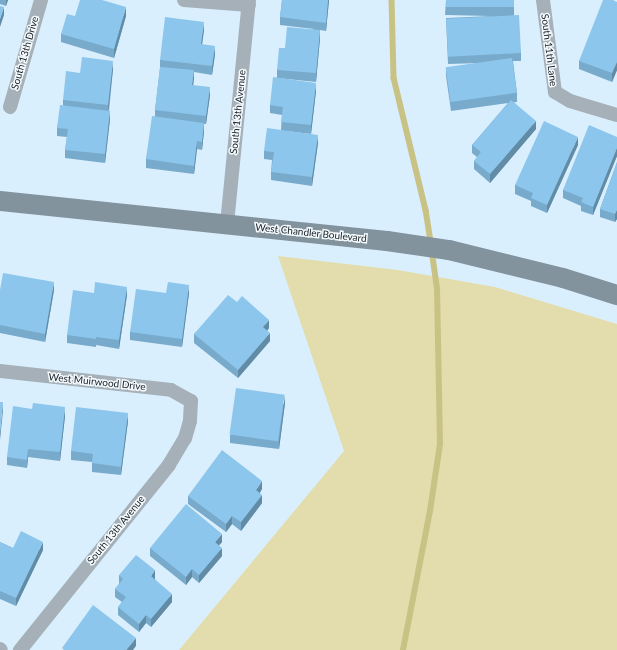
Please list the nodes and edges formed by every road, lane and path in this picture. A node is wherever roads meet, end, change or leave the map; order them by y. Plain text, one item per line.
1 (41, 0) edge
2 (184, 0) edge
3 (543, 0) edge
4 (249, 3) edge
5 (10, 107) dead end
6 (617, 115) edge
7 (0, 201) edge
8 (228, 224) junction
9 (617, 295) edge
10 (0, 371) edge
11 (191, 401) joint
12 (20, 650) edge

1 - 5 street, South 13th Drive
2 - 4 street
3 - 6 street, South 11th Lane
4 - 8 street, South 13th Avenue
7 - 8 main road, West Chandler Boulevard
8 - 9 main road, West Chandler Boulevard
10 - 11 street, West Muirwood Drive
11 - 12 street, South 13th Avenue

